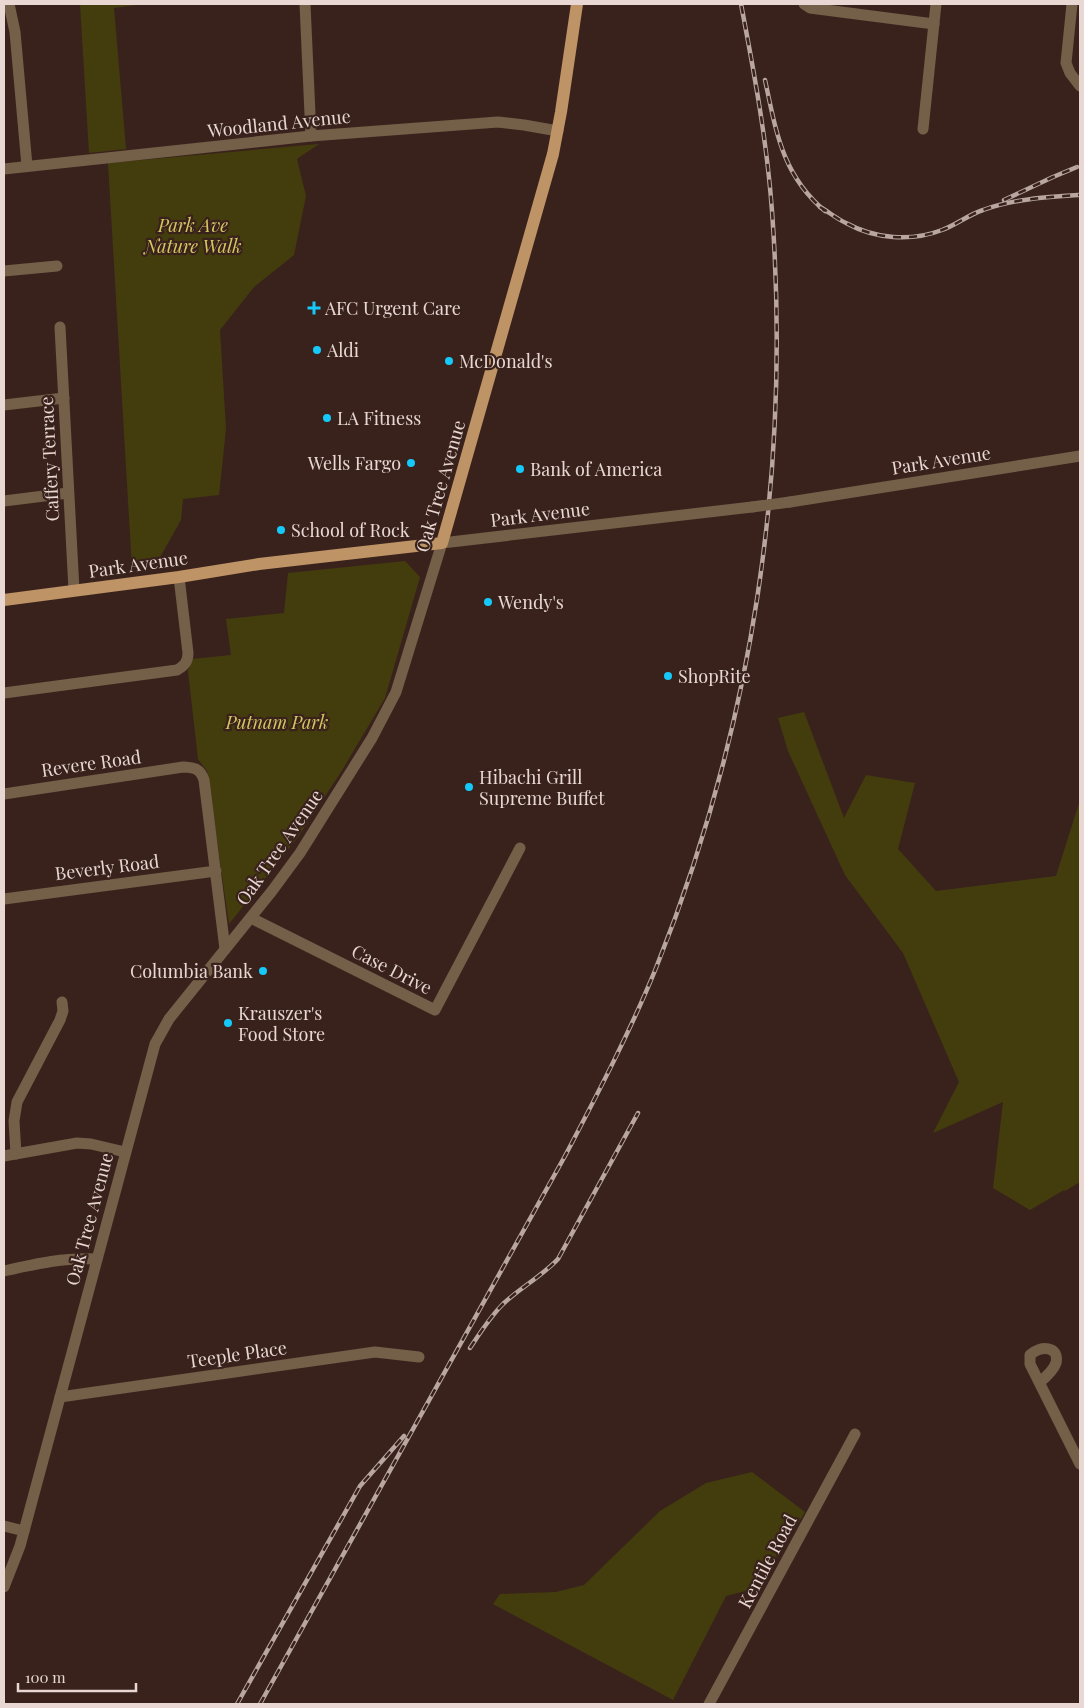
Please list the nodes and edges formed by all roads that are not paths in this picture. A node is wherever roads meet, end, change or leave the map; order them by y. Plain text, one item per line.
1 (9, 4) edge
2 (306, 4) edge
3 (577, 4) edge
4 (804, 4) edge
5 (936, 4) edge
6 (1072, 4) edge
7 (833, 7) edge
8 (934, 24) junction
9 (1080, 86) edge
10 (923, 129) dead end
11 (558, 131) junction
12 (311, 136) junction
13 (27, 166) junction
14 (4, 168) edge
15 (57, 266) dead end
16 (4, 271) edge
17 (60, 327) dead end
18 (64, 398) junction
19 (4, 405) edge
20 (1080, 456) edge
21 (68, 493) junction
22 (4, 501) edge
23 (442, 543) junction
24 (179, 577) junction
25 (74, 590) junction
26 (4, 600) edge
27 (4, 693) edge
28 (4, 794) edge
29 (520, 848) dead end
30 (216, 871) junction
31 (4, 899) edge
32 (250, 918) junction
33 (226, 949) junction
34 (62, 1002) dead end
35 (125, 1152) junction
36 (16, 1154) junction
37 (4, 1156) edge
38 (97, 1259) junction
39 (4, 1270) edge
40 (419, 1357) dead end
41 (1040, 1382) dead end
42 (60, 1397) junction
43 (855, 1434) dead end
44 (1080, 1464) edge
45 (4, 1526) edge
46 (24, 1531) junction
47 (4, 1587) edge
48 (709, 1704) edge

1 - 13 street
2 - 12 street
3 - 11 main road, Oak Tree Avenue
4 - 7 street
5 - 8 street
6 - 9 street
7 - 8 street
8 - 10 street
11 - 12 street, Woodland Avenue
11 - 23 main road, Oak Tree Avenue
12 - 13 street, Woodland Avenue
13 - 14 street, Woodland Avenue
15 - 16 street
17 - 18 street, Caffery Terrace
18 - 19 street
18 - 21 street, Caffery Terrace
20 - 23 street, Park Avenue, bridge
21 - 22 street
21 - 25 street, Caffery Terrace
23 - 24 main road, Park Avenue
23 - 32 street, Oak Tree Avenue
24 - 25 main road, Park Avenue
24 - 27 street
25 - 26 main road, Park Avenue
28 - 30 street, Revere Road
29 - 32 street, Case Drive
30 - 31 street, Beverly Road
30 - 33 street
32 - 33 street, Oak Tree Avenue
33 - 35 street, Oak Tree Avenue
34 - 36 street
35 - 36 street
35 - 38 street, Oak Tree Avenue
36 - 37 street
38 - 39 street
38 - 42 street, Oak Tree Avenue
40 - 42 street, Teeple Place
41 - 44 street
42 - 46 street, Oak Tree Avenue
43 - 48 street, Kentile Road
45 - 46 street
46 - 47 street, Oak Tree Avenue

